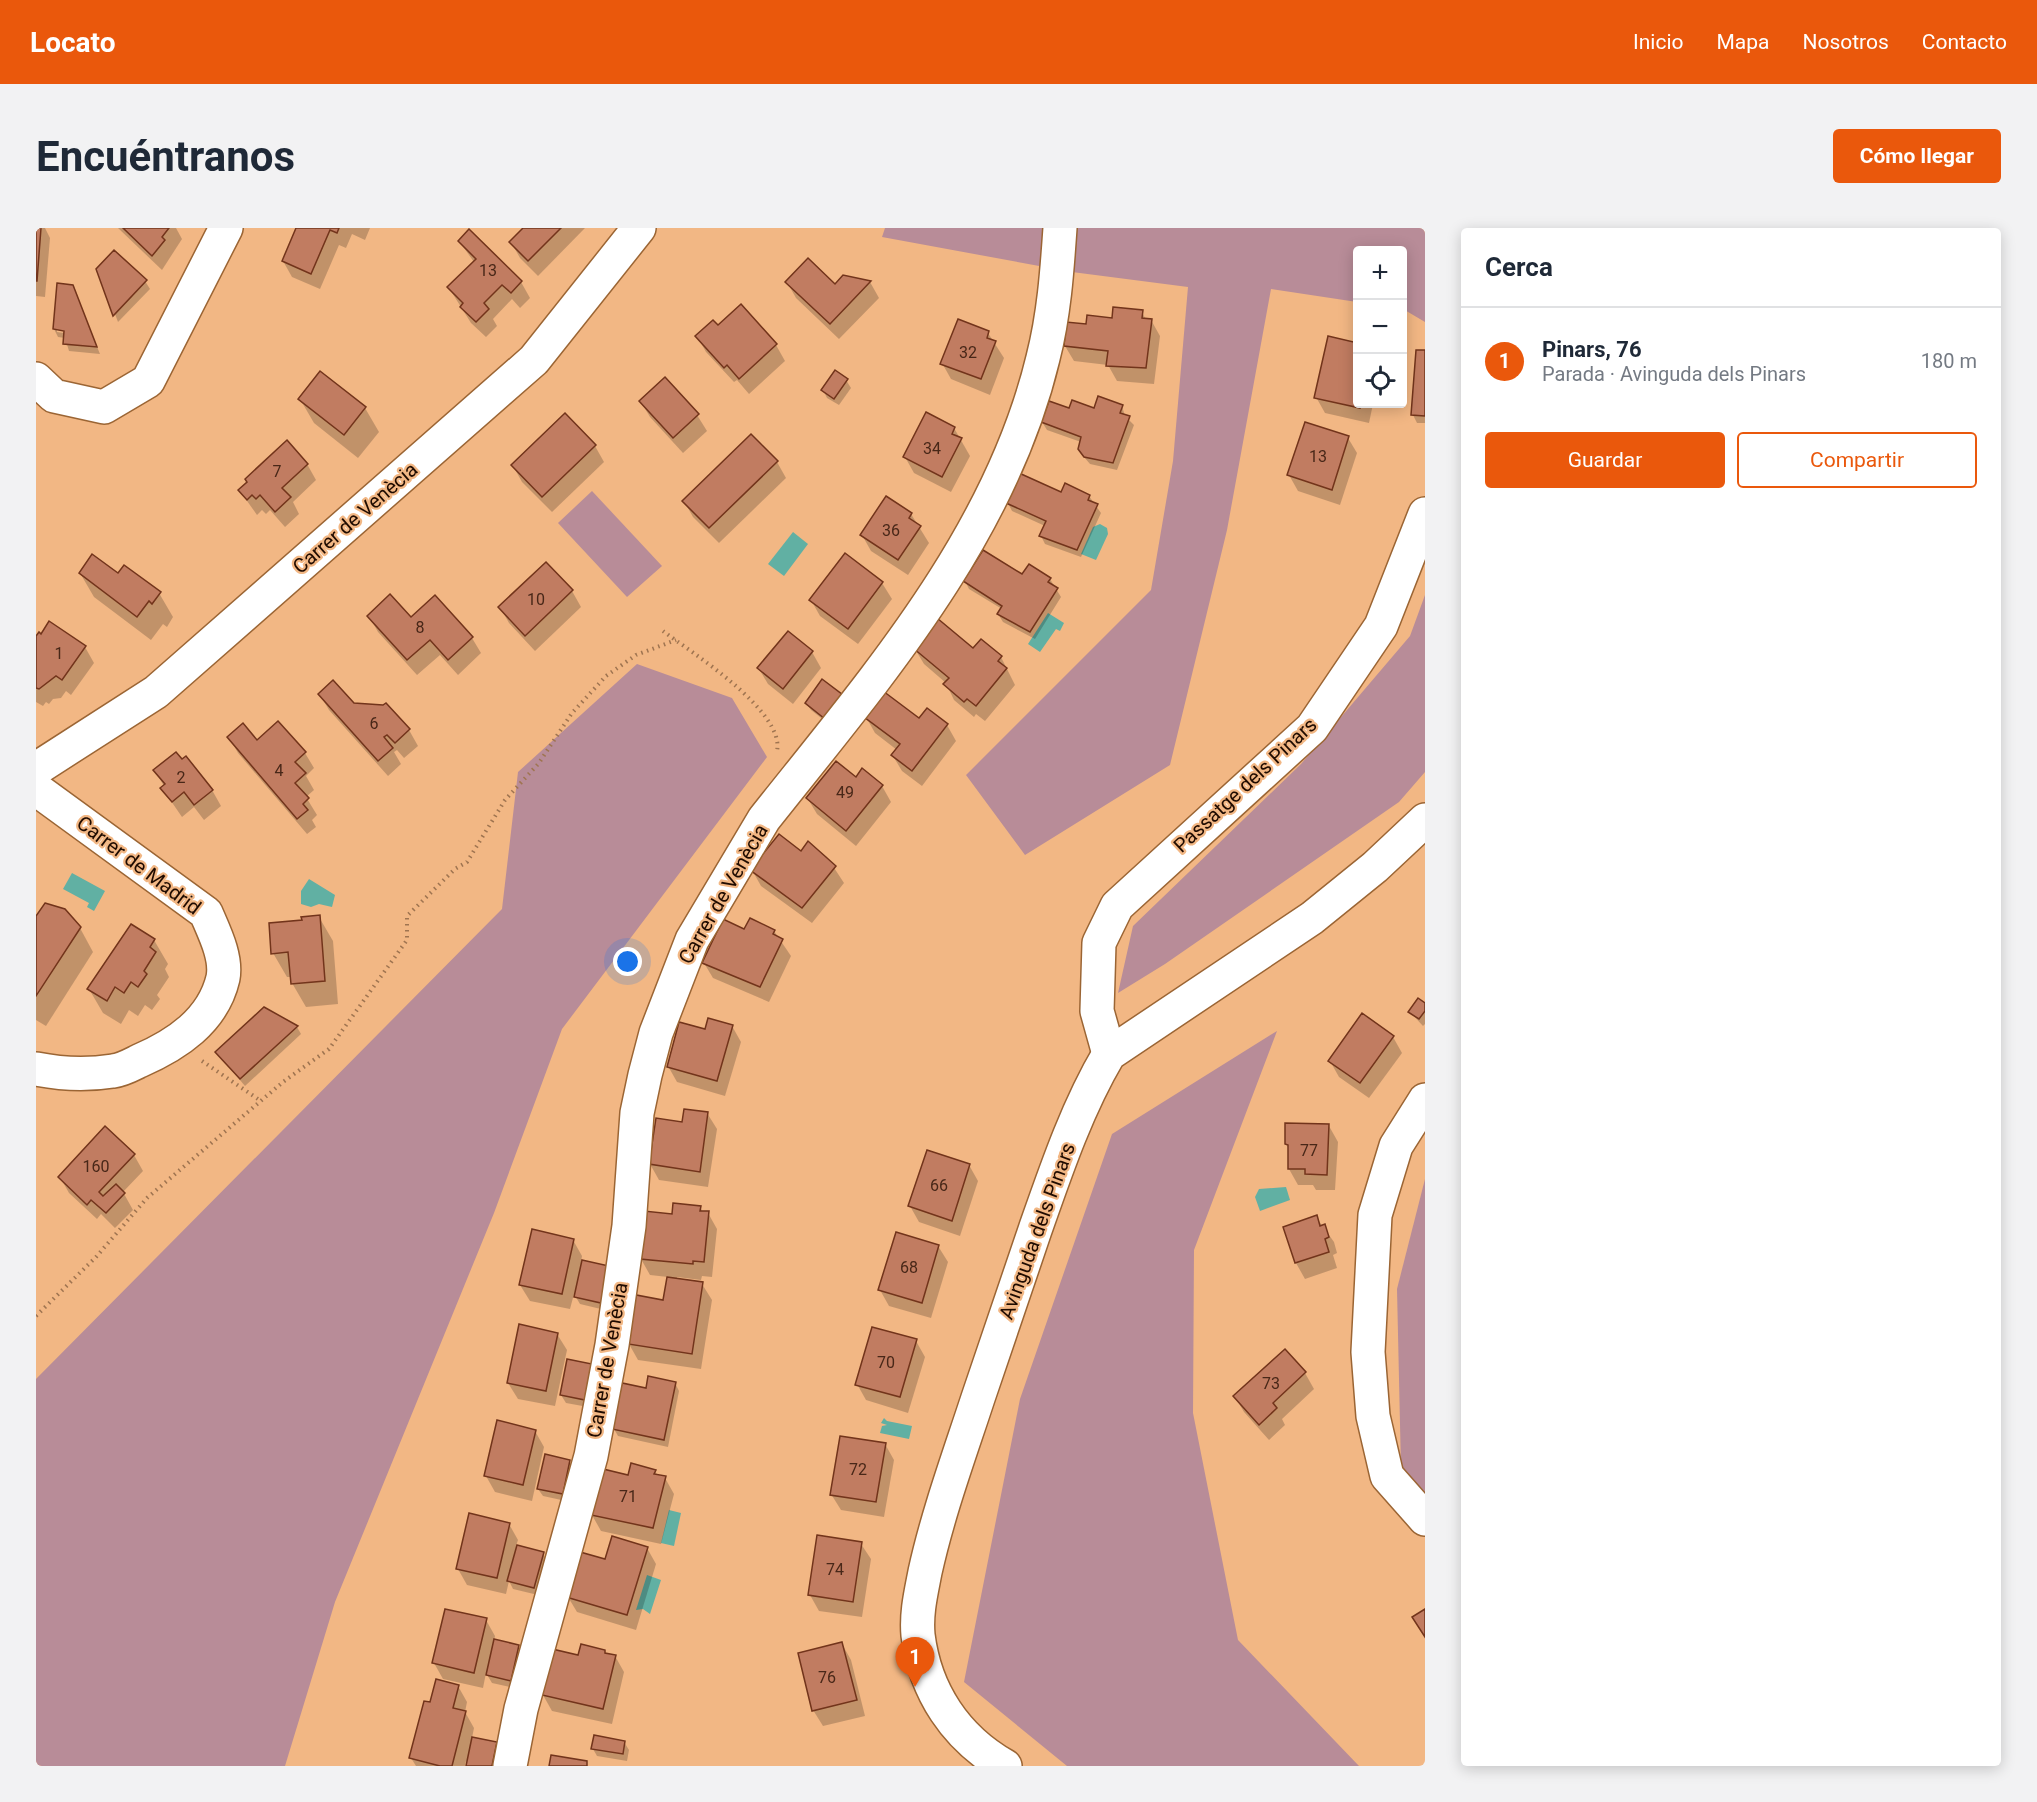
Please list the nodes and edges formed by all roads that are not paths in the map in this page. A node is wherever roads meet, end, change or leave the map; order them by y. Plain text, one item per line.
1 (226, 228) edge
2 (639, 228) edge
3 (1060, 228) edge
4 (36, 379) edge
5 (1425, 514) edge
6 (36, 769) edge
7 (36, 789) edge
8 (1425, 820) edge
9 (1109, 1054) junction
10 (36, 1069) edge
11 (1425, 1100) edge
12 (1425, 1519) edge
13 (510, 1766) edge
14 (1005, 1766) edge

1 - 4 street
2 - 6 street, Carrer de Venècia
3 - 13 street, Carrer de Venècia
5 - 9 street, Passatge dels Pinars
7 - 10 street, Carrer de Madrid
8 - 9 street, Avinguda dels Pinars
9 - 14 street, Avinguda dels Pinars
11 - 12 street

